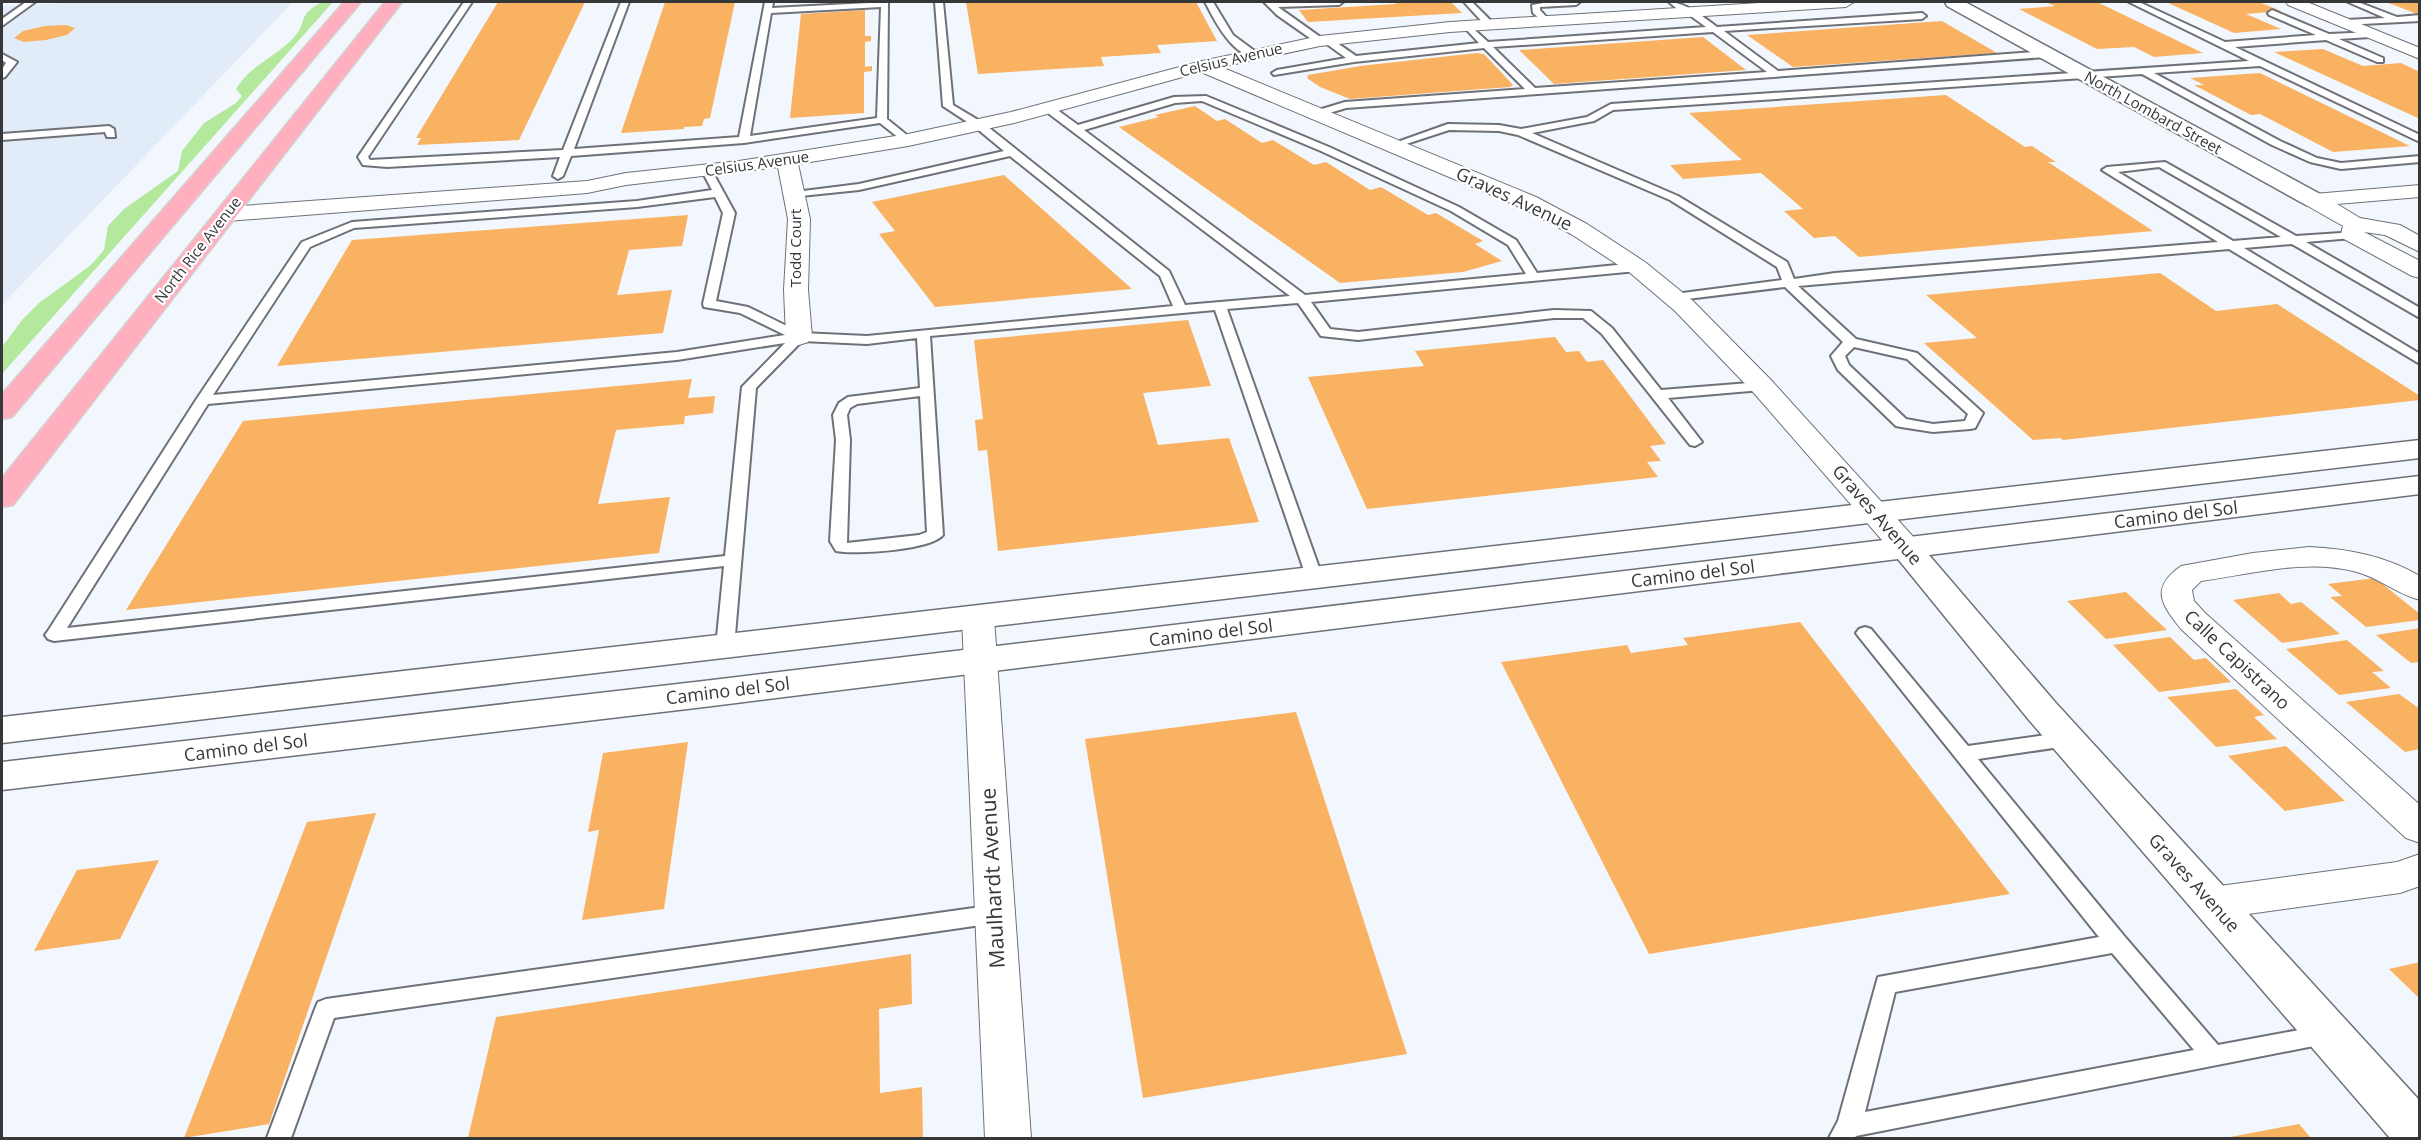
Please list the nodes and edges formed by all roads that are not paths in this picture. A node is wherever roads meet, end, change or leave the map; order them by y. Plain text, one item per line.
1 (31, 2) edge
2 (353, 2) edge
3 (394, 2) edge
4 (468, 2) edge
5 (625, 2) edge
6 (939, 2) edge
7 (1209, 2) edge
8 (1339, 2) edge
9 (1468, 2) edge
10 (1526, 2) edge
11 (1576, 2) edge
12 (1846, 2) edge
13 (1953, 2) edge
14 (2133, 2) edge
15 (2294, 2) edge
16 (2352, 2) edge
17 (1270, 4) edge
18 (1733, 5) edge
19 (768, 6) edge
20 (1683, 8) edge
21 (1541, 13) junction
22 (2272, 13) dead end
23 (1922, 16) dead end
24 (2420, 18) edge
25 (2397, 20) junction
26 (2, 23) edge
27 (2346, 23) junction
28 (1489, 24) junction
29 (1467, 26) junction
30 (1714, 29) junction
31 (2370, 34) junction
32 (2327, 37) junction
33 (1323, 41) junction
34 (1486, 45) junction
35 (2224, 45) junction
36 (1253, 54) junction
37 (2046, 54) junction
38 (2420, 54) edge
39 (2, 57) edge
40 (1354, 59) junction
41 (2380, 60) dead end
42 (2263, 63) junction
43 (1202, 66) junction
44 (2144, 72) junction
45 (1277, 73) dead end
46 (1776, 74) junction
47 (2, 75) edge
48 (2086, 76) junction
49 (1532, 91) junction
50 (1048, 108) junction
51 (1316, 114) junction
52 (251, 120) junction
53 (882, 120) junction
54 (979, 125) junction
55 (1076, 129) junction
56 (1521, 132) junction
57 (111, 135) dead end
58 (2, 137) edge
59 (2420, 139) edge
60 (744, 140) junction
61 (908, 141) junction
62 (1394, 145) junction
63 (1012, 152) junction
64 (567, 153) junction
65 (2420, 159) edge
66 (787, 160) junction
67 (707, 171) junction
68 (558, 176) junction
69 (626, 179) junction
70 (2420, 191) edge
71 (717, 193) junction
72 (795, 195) junction
73 (2314, 201) junction
74 (233, 206) junction
75 (2353, 229) junction
76 (2294, 240) junction
77 (2230, 245) junction
78 (2420, 245) edge
79 (1637, 267) junction
80 (2420, 271) edge
81 (1534, 277) junction
82 (1789, 284) junction
83 (1302, 298) junction
84 (1675, 298) junction
85 (1220, 306) junction
86 (1181, 309) junction
87 (2420, 314) edge
88 (923, 333) junction
89 (799, 337) junction
90 (1851, 342) junction
91 (2420, 360) edge
92 (1762, 386) junction
93 (927, 391) junction
94 (1658, 395) junction
95 (202, 400) junction
96 (2, 411) edge
97 (1695, 442) dead end
98 (2420, 449) edge
99 (2420, 485) edge
100 (2, 498) edge
101 (1878, 514) junction
102 (1906, 548) junction
103 (733, 560) junction
104 (1314, 579) junction
105 (2420, 590) edge
106 (978, 618) junction
107 (1865, 633) dead end
108 (725, 647) junction
109 (980, 661) junction
110 (2, 730) edge
111 (2067, 739) junction
112 (1963, 754) junction
113 (2, 776) edge
114 (2420, 828) edge
115 (2420, 869) edge
116 (2212, 903) junction
117 (995, 914) junction
118 (2117, 943) junction
119 (2328, 1034) junction
120 (2214, 1057) junction
121 (1845, 1132) edge
122 (2420, 1137) edge
123 (279, 1138) edge
124 (1008, 1138) edge

1 - 26 lane
2 - 52 highway
3 - 74 highway, North Rice Avenue
4 - 64 lane
5 - 64 lane
6 - 54 lane
7 - 36 lane
8 - 17 lane
9 - 28 lane
10 - 21 lane
11 - 21 lane
12 - 18 street, Celsius Avenue
13 - 37 street, North Lombard Street
14 - 35 lane
15 - 27 street
16 - 25 lane
17 - 33 lane
18 - 20 street, Celsius Avenue
19 - 53 lane
19 - 60 lane
20 - 21 street, Celsius Avenue
20 - 30 lane
21 - 28 street, Celsius Avenue
22 - 32 lane
23 - 30 lane
24 - 25 lane
25 - 27 lane
27 - 31 street
28 - 29 street, Celsius Avenue
29 - 33 street, Celsius Avenue
29 - 34 lane
30 - 34 lane
30 - 46 lane
31 - 32 lane
31 - 38 street
32 - 35 lane
32 - 41 lane
33 - 36 street, Celsius Avenue
33 - 40 lane
34 - 40 lane
34 - 49 lane
35 - 42 lane
36 - 43 street, Celsius Avenue
37 - 46 lane
37 - 48 street, North Lombard Street
39 - 47 lane
40 - 45 lane
42 - 44 lane
42 - 59 lane
43 - 50 street, Celsius Avenue
43 - 51 street, Graves Avenue
44 - 48 lane
44 - 65 lane
46 - 49 lane
48 - 56 lane
48 - 73 street, North Lombard Street
49 - 51 lane
50 - 54 street, Celsius Avenue
50 - 55 lane
51 - 62 street, Graves Avenue
52 - 74 highway
52 - 96 highway
53 - 60 lane
53 - 61 lane
54 - 61 street, Celsius Avenue
54 - 63 lane
55 - 81 lane
55 - 83 lane
56 - 62 lane
56 - 82 lane
57 - 58 lane
60 - 64 lane
61 - 66 street, Celsius Avenue
62 - 79 street, Graves Avenue
63 - 72 lane
63 - 86 lane
64 - 68 lane
66 - 67 street, Celsius Avenue
66 - 72 street, Todd Court
67 - 69 street, Celsius Avenue
67 - 71 lane
68 - 69 street, Celsius Avenue
68 - 74 street, Celsius Avenue
69 - 74 street, Celsius Avenue
70 - 73 street
71 - 89 lane
71 - 95 lane
72 - 89 street, Todd Court
73 - 75 street, North Lombard Street
74 - 100 highway, North Rice Avenue
75 - 76 lane
75 - 78 street, North Lombard Street
75 - 80 street, North Lombard Street
76 - 77 lane
76 - 77 lane
76 - 87 lane
77 - 82 lane
77 - 91 lane
79 - 81 lane
79 - 84 street, Graves Avenue
81 - 83 lane
82 - 84 lane
82 - 90 lane
83 - 85 lane
83 - 94 lane
84 - 92 street, Graves Avenue
85 - 86 lane
85 - 104 lane
86 - 88 lane
88 - 89 lane
88 - 93 lane
89 - 95 lane
89 - 103 lane
90 - 90 lane
92 - 94 lane
92 - 101 street, Graves Avenue
93 - 93 lane
94 - 97 lane
95 - 103 lane
98 - 101 street, Camino del Sol
99 - 102 street, Camino del Sol
101 - 102 street, Graves Avenue
101 - 104 street, Camino del Sol
102 - 109 street, Camino del Sol
102 - 111 street, Graves Avenue
103 - 108 lane
104 - 106 street, Camino del Sol
105 - 114 street, Calle Capistrano
106 - 108 street, Camino del Sol
106 - 109 street, Maulhardt Avenue
107 - 112 lane
108 - 110 street, Camino del Sol
109 - 113 street, Camino del Sol
109 - 117 street, Maulhardt Avenue
111 - 112 lane
111 - 116 street, Graves Avenue
112 - 118 lane
115 - 116 street
116 - 119 street, Graves Avenue
117 - 123 lane
117 - 124 street, Maulhardt Avenue
118 - 120 lane
118 - 121 lane
119 - 120 lane
119 - 122 street, Graves Avenue
120 - 121 lane

